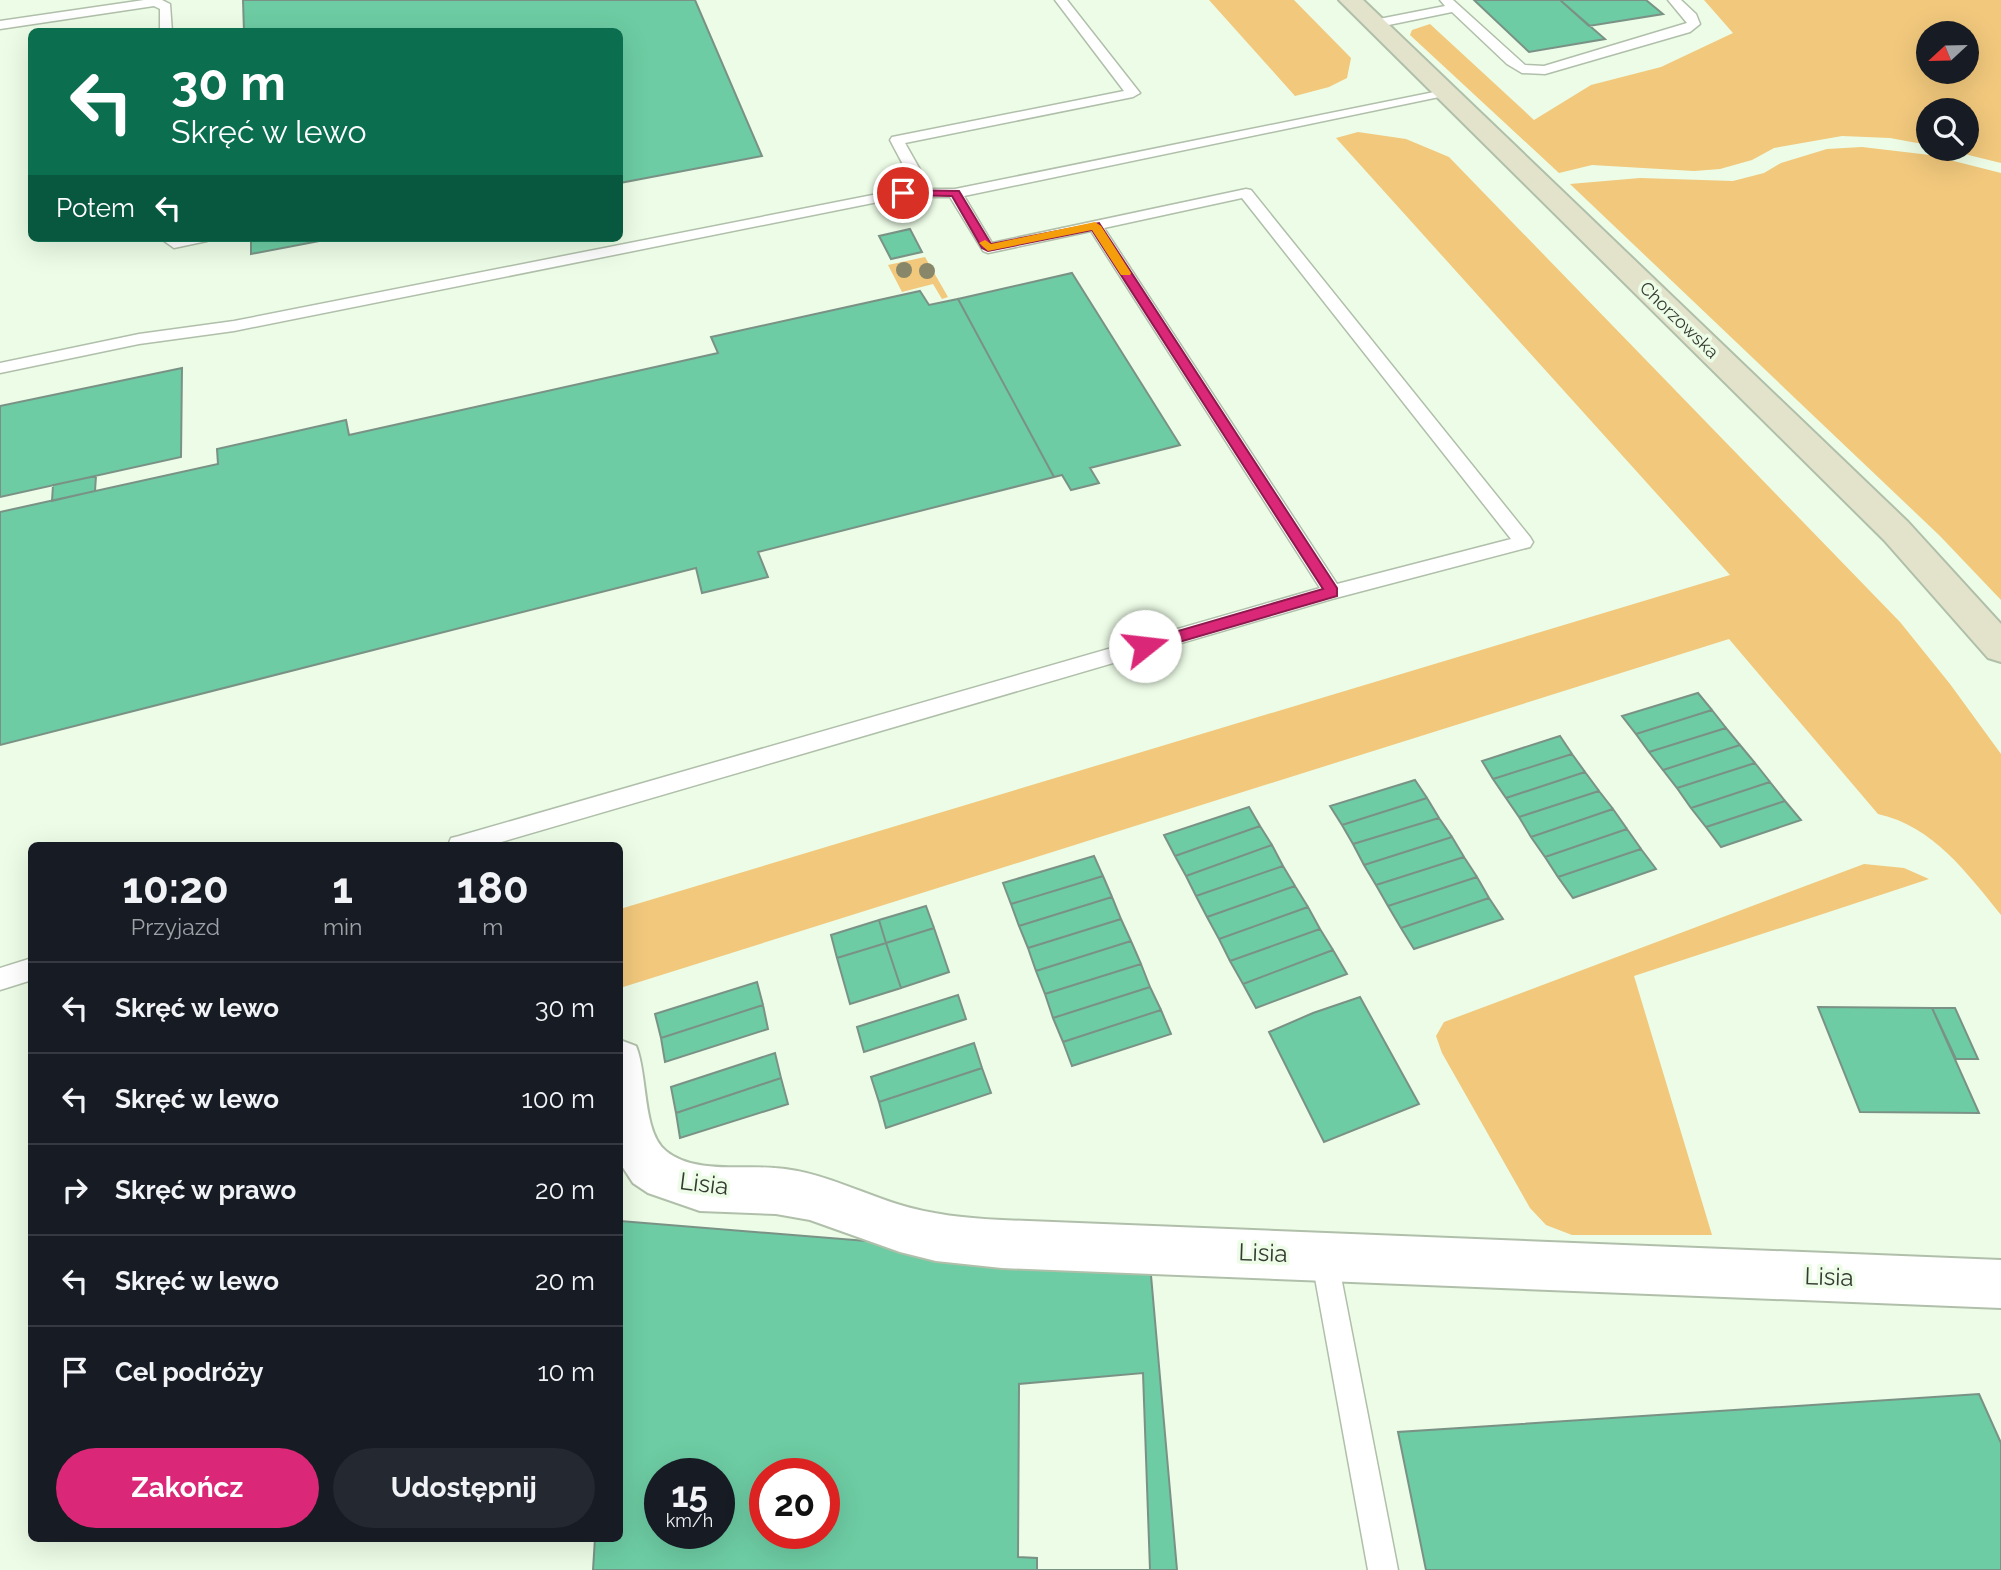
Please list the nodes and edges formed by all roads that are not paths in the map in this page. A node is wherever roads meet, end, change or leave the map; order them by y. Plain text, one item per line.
1 (1061, 0) edge
2 (1350, 0) edge
3 (1674, 0) edge
4 (1450, 4) edge
5 (1374, 24) junction
6 (0, 25) edge
7 (166, 28) edge
8 (1444, 92) junction
9 (926, 193) junction
10 (955, 193) junction
11 (1095, 226) junction
12 (0, 368) edge
13 (1332, 592) junction
14 (2001, 648) edge
15 (469, 842) edge
16 (28, 970) edge
17 (0, 978) edge
18 (623, 1079) edge
19 (1324, 1256) junction
20 (2001, 1284) edge
21 (1383, 1570) edge

1 - 9 lane
2 - 5 street, Chorzowska
3 - 4 lane
4 - 5 lane
5 - 8 street, Chorzowska
6 - 7 lane
8 - 10 lane
8 - 14 street, Chorzowska
9 - 10 lane
9 - 12 lane
10 - 11 lane
11 - 13 lane
11 - 13 lane
13 - 15 lane
16 - 17 lane
18 - 19 street, Lisia
19 - 20 street, Lisia
19 - 21 lane

